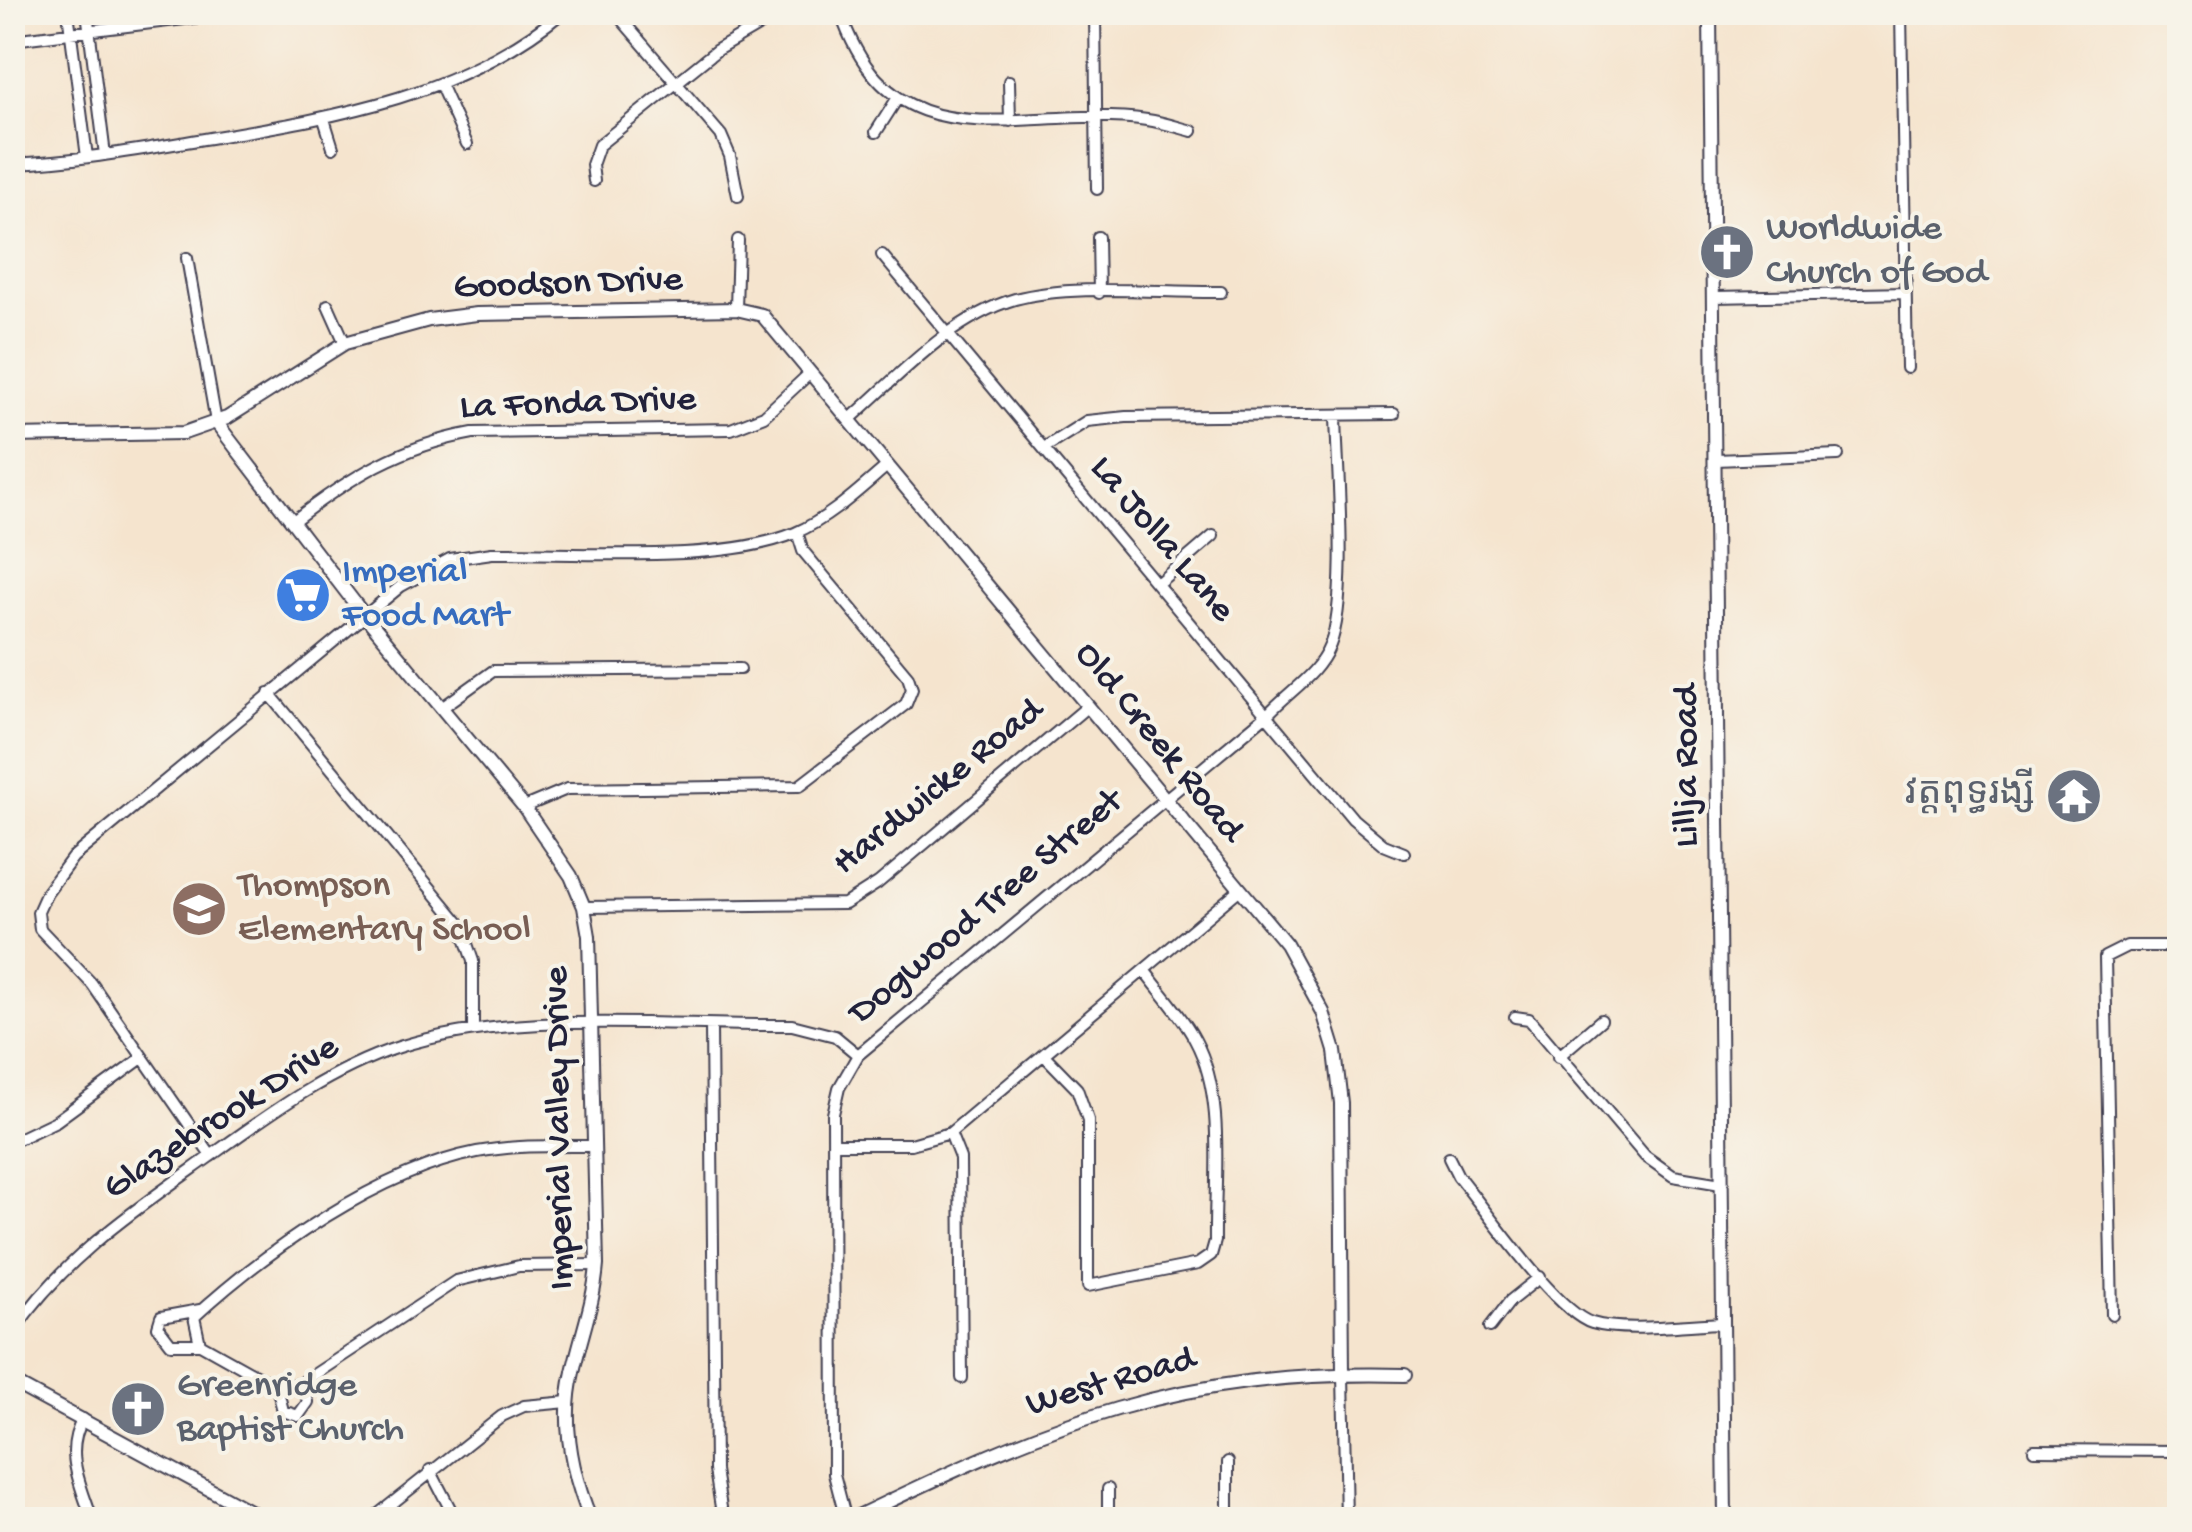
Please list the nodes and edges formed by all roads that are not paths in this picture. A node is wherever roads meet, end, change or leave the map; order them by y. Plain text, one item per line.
1 (68, 12) edge
2 (87, 12) edge
3 (242, 12) edge
4 (563, 12) edge
5 (615, 12) edge
6 (782, 12) edge
7 (840, 12) edge
8 (1094, 12) edge
9 (1710, 12) edge
10 (1902, 12) edge
11 (90, 32) junction
12 (71, 35) junction
13 (12, 40) edge
14 (1009, 81) dead end
15 (674, 83) junction
16 (440, 84) junction
17 (896, 98) junction
18 (324, 119) junction
19 (1096, 120) junction
20 (1010, 121) junction
21 (1192, 131) dead end
22 (876, 132) dead end
23 (467, 144) dead end
24 (333, 148) dead end
25 (105, 155) junction
26 (87, 157) junction
27 (12, 164) edge
28 (594, 181) dead end
29 (1097, 188) dead end
30 (738, 196) dead end
31 (1098, 236) dead end
32 (738, 240) dead end
33 (882, 254) dead end
34 (186, 258) dead end
35 (1221, 292) dead end
36 (1099, 293) junction
37 (1906, 293) junction
38 (1714, 297) junction
39 (328, 305) dead end
40 (736, 309) junction
41 (951, 332) junction
42 (346, 343) junction
43 (1907, 368) dead end
44 (810, 374) junction
45 (1394, 414) dead end
46 (1336, 415) junction
47 (849, 420) junction
48 (216, 422) junction
49 (12, 436) edge
50 (1044, 448) junction
51 (1838, 456) dead end
52 (1716, 460) junction
53 (887, 466) junction
54 (292, 522) junction
55 (797, 532) junction
56 (1213, 536) dead end
57 (1157, 584) junction
58 (365, 615) junction
59 (740, 669) dead end
60 (269, 692) junction
61 (1088, 706) junction
62 (443, 707) junction
63 (1269, 713) junction
64 (1164, 800) junction
65 (524, 807) junction
66 (1404, 853) dead end
67 (1239, 890) junction
68 (584, 907) junction
69 (2180, 946) edge
70 (1144, 970) junction
71 (1514, 1017) dead end
72 (1601, 1020) dead end
73 (591, 1026) junction
74 (711, 1026) junction
75 (473, 1030) junction
76 (858, 1055) junction
77 (1044, 1055) junction
78 (1558, 1057) junction
79 (142, 1058) junction
80 (950, 1134) junction
81 (12, 1142) edge
82 (833, 1144) junction
83 (593, 1146) junction
84 (212, 1156) junction
85 (1449, 1158) dead end
86 (1721, 1184) junction
87 (597, 1265) junction
88 (1540, 1277) junction
89 (201, 1310) junction
90 (2112, 1315) dead end
91 (1723, 1324) junction
92 (1490, 1327) dead end
93 (12, 1333) edge
94 (200, 1344) junction
95 (1343, 1374) junction
96 (1405, 1375) dead end
97 (962, 1378) dead end
98 (12, 1382) edge
99 (303, 1382) junction
100 (277, 1387) junction
101 (568, 1402) junction
102 (83, 1419) junction
103 (2034, 1450) dead end
104 (2180, 1451) edge
105 (1228, 1462) dead end
106 (430, 1470) junction
107 (1108, 1489) dead end
108 (92, 1520) edge
109 (266, 1520) edge
110 (371, 1520) edge
111 (456, 1520) edge
112 (591, 1520) edge
113 (723, 1520) edge
114 (848, 1520) edge
115 (1108, 1520) edge
116 (1228, 1520) edge
117 (1346, 1520) edge
118 (1725, 1520) edge

1 - 12 street
2 - 11 street
3 - 11 street
4 - 16 street
5 - 15 street
6 - 15 street
7 - 17 street
8 - 19 street
9 - 38 street, Lillja Road
10 - 37 street
11 - 12 street
11 - 25 street
12 - 13 street
12 - 26 street
14 - 20 street
15 - 28 street
15 - 30 street
16 - 18 street
16 - 23 street
17 - 20 street
17 - 22 street
18 - 24 street
18 - 25 street
19 - 20 street
19 - 21 street
19 - 29 street
25 - 26 street
26 - 27 street
31 - 36 street
32 - 40 street
33 - 41 street, La Jolla Lane
34 - 48 street, Imperial Valley Drive
35 - 36 street
36 - 41 street
37 - 38 street
37 - 43 street
38 - 52 street, Lillja Road
39 - 42 street
40 - 42 street, Goodson Drive
40 - 44 street, Old Creek Road
41 - 47 street
41 - 50 street, La Jolla Lane
42 - 48 street, Goodson Drive
44 - 47 street, Old Creek Road
44 - 54 street, La Fonda Drive
45 - 46 street
46 - 50 street
46 - 63 street, Dogwood Tree Street
47 - 53 street, Old Creek Road
48 - 49 street, Goodson Drive
48 - 54 street, Imperial Valley Drive
50 - 57 street, La Jolla Lane
51 - 52 street
52 - 86 street, Lillja Road
53 - 55 street
53 - 61 street, Old Creek Road
54 - 58 street, Imperial Valley Drive
55 - 58 street
55 - 65 street
56 - 57 street
57 - 63 street, La Jolla Lane
58 - 60 street
58 - 62 street, Imperial Valley Drive
59 - 62 street
60 - 75 street
60 - 79 street
61 - 64 street, Old Creek Road
61 - 68 street, Hardwicke Road
62 - 65 street, Imperial Valley Drive
63 - 64 street, Dogwood Tree Street
63 - 66 street, La Jolla Lane
64 - 67 street, Old Creek Road
64 - 76 street, Dogwood Tree Street
65 - 68 street, Imperial Valley Drive
67 - 70 street
67 - 95 street, Old Creek Road
68 - 73 street, Imperial Valley Drive
69 - 90 street
70 - 77 street
70 - 77 street
71 - 78 street
72 - 78 street
73 - 74 street, Glazebrook Drive
73 - 75 street, Glazebrook Drive
73 - 83 street, Imperial Valley Drive
74 - 76 street, Glazebrook Drive
74 - 113 street
75 - 84 street, Glazebrook Drive
76 - 82 street, Dogwood Tree Street
77 - 80 street
78 - 86 street
79 - 81 street
79 - 84 street
80 - 82 street
80 - 97 street
82 - 114 street, Dogwood Tree Street
83 - 87 street, Imperial Valley Drive
83 - 89 street
84 - 93 street, Glazebrook Drive
85 - 88 street
86 - 91 street, Lillja Road
87 - 99 street
87 - 101 street, Imperial Valley Drive
88 - 91 street
88 - 92 street
89 - 94 street
89 - 94 street
91 - 118 street, Lillja Road
94 - 100 street
95 - 96 street, West Road
95 - 114 street, West Road
95 - 117 street
98 - 102 street
99 - 100 street
99 - 100 street
101 - 106 street
101 - 112 street, Imperial Valley Drive
102 - 108 street
102 - 109 street
103 - 104 street
105 - 116 street
106 - 110 street
106 - 111 street
107 - 115 street

